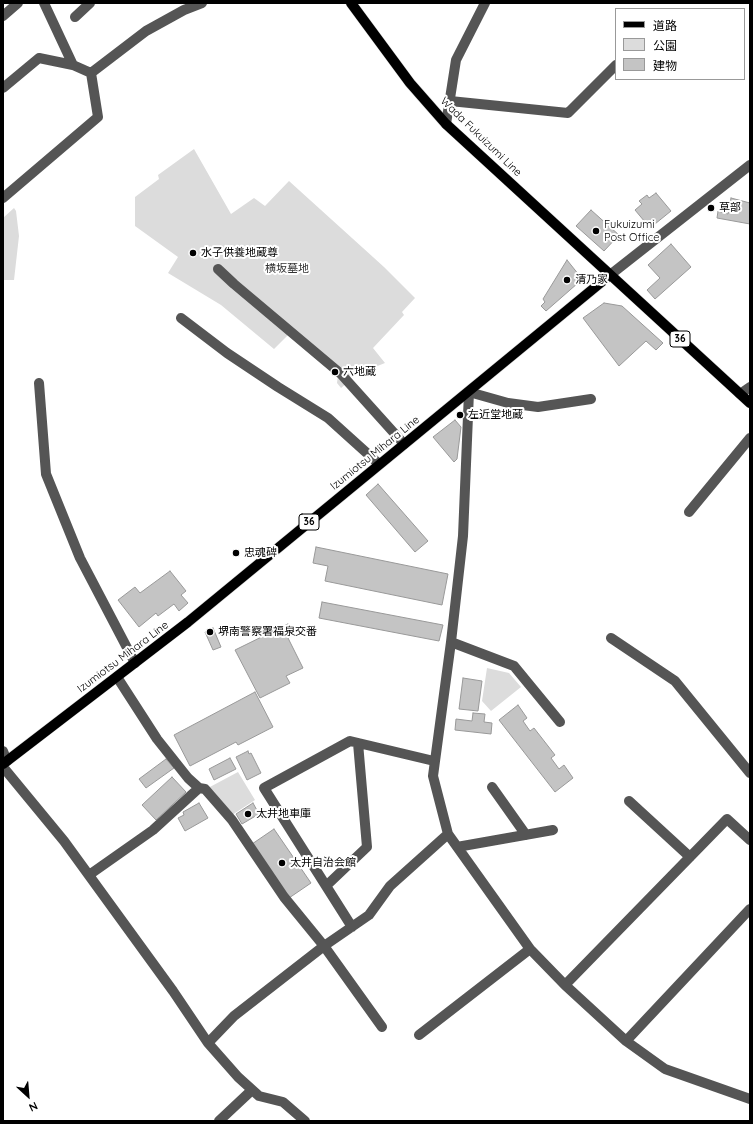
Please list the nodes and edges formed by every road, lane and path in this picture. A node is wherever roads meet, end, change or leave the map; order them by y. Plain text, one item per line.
1 (18, 3) edge
2 (44, 3) edge
3 (90, 3) edge
4 (202, 3) edge
5 (351, 3) edge
6 (485, 3) edge
7 (3, 16) edge
8 (74, 17) dead end
9 (74, 65) junction
10 (615, 66) edge
11 (91, 73) junction
12 (3, 88) edge
13 (450, 101) junction
14 (446, 124) junction
15 (750, 165) edge
16 (3, 198) edge
17 (218, 268) dead end
18 (610, 275) junction
19 (181, 318) dead end
20 (39, 383) dead end
21 (750, 386) edge
22 (469, 392) junction
23 (740, 394) junction
24 (591, 399) dead end
25 (750, 403) edge
26 (750, 438) edge
27 (404, 444) junction
28 (378, 464) junction
29 (689, 512) dead end
30 (611, 638) dead end
31 (451, 642) junction
32 (135, 663) junction
33 (117, 677) junction
34 (560, 722) dead end
35 (358, 742) junction
36 (3, 751) edge
37 (434, 761) junction
38 (4, 764) edge
39 (750, 773) edge
40 (492, 787) dead end
41 (199, 788) junction
42 (628, 801) dead end
43 (554, 830) dead end
44 (448, 834) junction
45 (526, 835) junction
46 (750, 840) edge
47 (457, 847) junction
48 (690, 858) junction
49 (88, 875) junction
50 (326, 886) junction
51 (750, 909) edge
52 (352, 927) junction
53 (324, 946) junction
54 (530, 949) junction
55 (565, 985) junction
56 (382, 1027) dead end
57 (419, 1035) dead end
58 (626, 1041) junction
59 (208, 1043) junction
60 (252, 1090) junction
61 (750, 1099) edge
62 (219, 1121) edge
63 (305, 1121) edge

1 - 7 street
2 - 9 street
3 - 8 street
4 - 11 street
5 - 14 main road, Wada Fukuizumi Line
6 - 13 street
9 - 11 street
9 - 12 street
10 - 13 street
11 - 16 street
13 - 14 street
14 - 18 main road, Wada Fukuizumi Line
15 - 18 street
17 - 27 street
18 - 22 main road, Izumiotsu Mihara Line / 36
18 - 23 main road, 36
19 - 28 street
20 - 32 street
21 - 23 street
22 - 24 street
22 - 27 main road, Izumiotsu Mihara Line / 36
22 - 31 street
23 - 25 main road, 36
26 - 29 street
27 - 28 main road, Izumiotsu Mihara Line / 36
28 - 32 main road, Izumiotsu Mihara Line / 36
30 - 39 street
31 - 34 street
31 - 37 street
32 - 33 main road, Izumiotsu Mihara Line / 36
33 - 38 main road, Izumiotsu Mihara Line / 36
33 - 41 street
35 - 37 street
35 - 50 street
35 - 50 street
36 - 38 street
37 - 44 street
38 - 49 street
40 - 45 street
41 - 49 street
41 - 53 street
42 - 48 street
43 - 45 street
44 - 47 street
44 - 52 street
45 - 47 street
46 - 48 street
47 - 54 street
48 - 55 street
49 - 59 street
50 - 52 street
51 - 58 street
52 - 53 street
53 - 56 street
53 - 59 street
54 - 55 street
54 - 57 street
55 - 58 street
58 - 61 street
59 - 60 street
60 - 62 street
60 - 63 street

